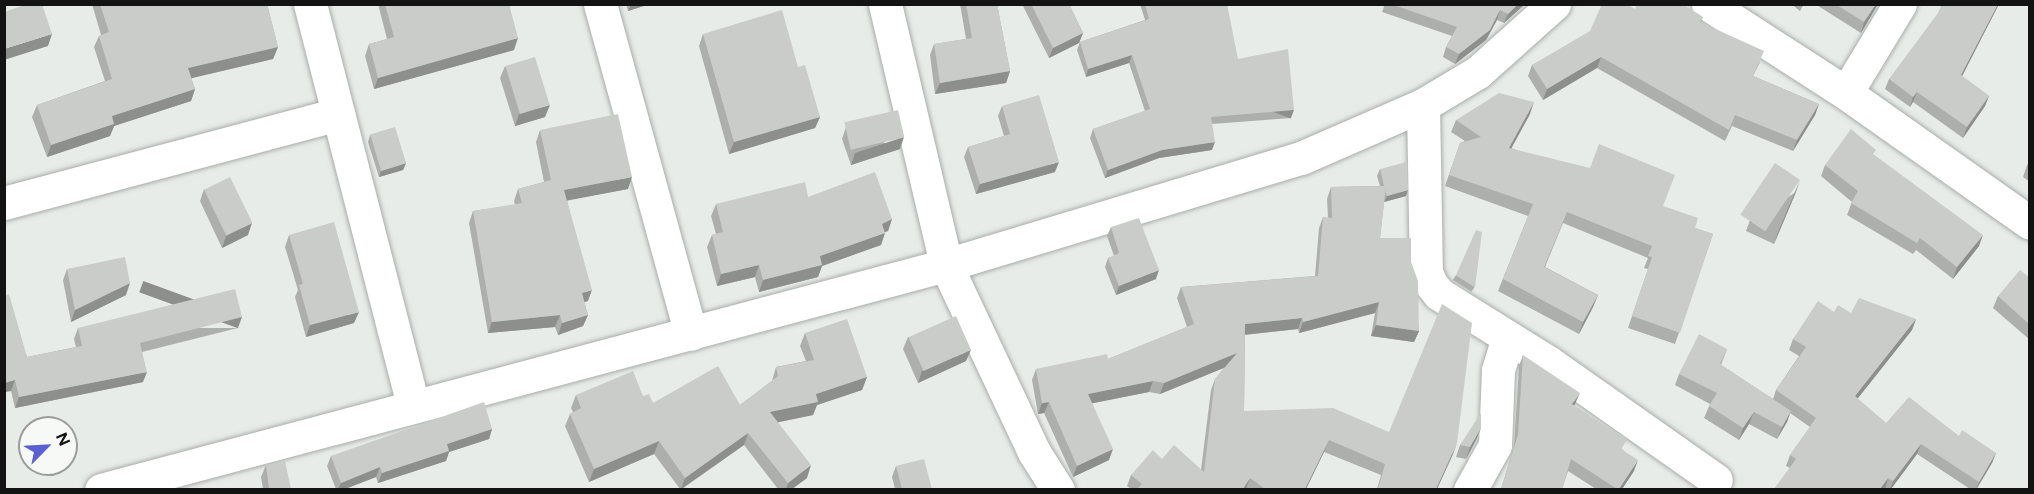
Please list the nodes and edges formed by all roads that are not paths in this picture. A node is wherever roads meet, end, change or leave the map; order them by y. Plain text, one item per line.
1 (310, 4) edge
2 (600, 4) edge
3 (885, 4) edge
4 (1554, 4) edge
5 (1708, 4) edge
6 (1900, 4) edge
7 (1846, 93) junction
8 (1423, 105) junction
9 (338, 114) junction
10 (4, 203) edge
11 (2030, 223) edge
12 (946, 265) junction
13 (691, 334) junction
14 (1508, 337) junction
15 (413, 405) junction
16 (1716, 480) dead end
17 (101, 489) edge
18 (1058, 489) edge
19 (1470, 489) edge

1 - 9 street
2 - 13 street
3 - 12 street
4 - 8 street
5 - 7 street
6 - 7 street
7 - 11 street
8 - 12 street
8 - 14 street
9 - 10 street
9 - 15 street
12 - 13 street
12 - 18 street
13 - 15 street
14 - 16 street
14 - 19 street
15 - 17 street

